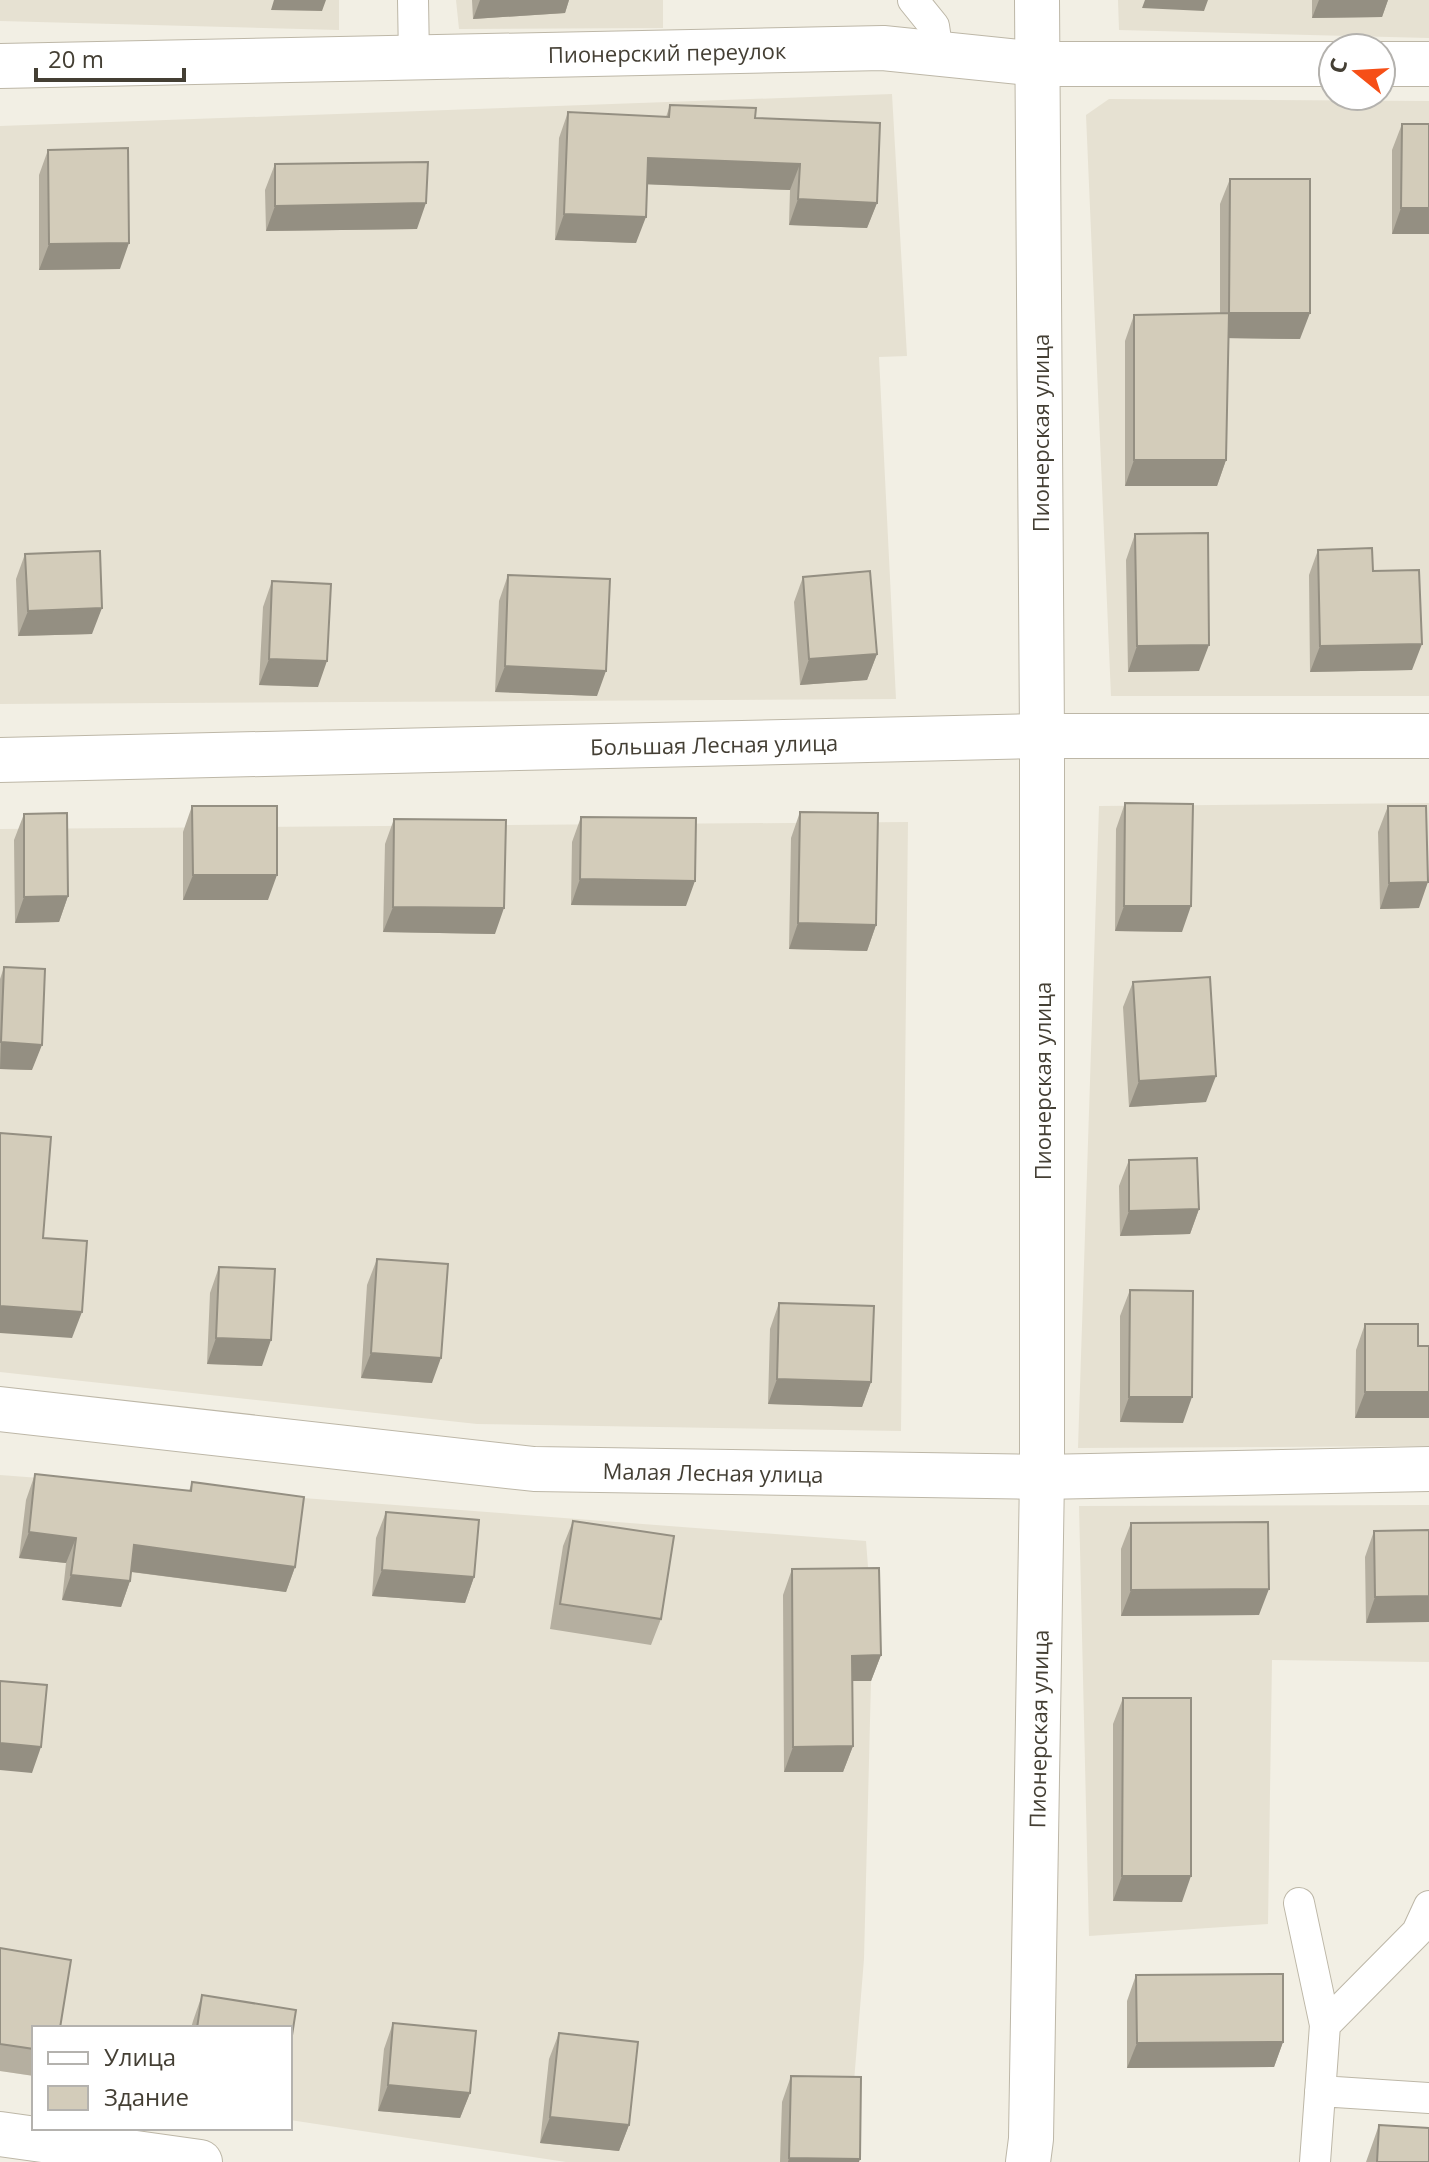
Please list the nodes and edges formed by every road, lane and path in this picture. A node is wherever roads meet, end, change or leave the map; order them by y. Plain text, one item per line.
1 (413, 0) edge
2 (913, 0) edge
3 (1037, 0) edge
4 (938, 53) junction
5 (414, 58) junction
6 (1038, 64) junction
7 (1317, 64) edge
8 (1397, 64) edge
9 (1429, 64) edge
10 (0, 66) edge
11 (1042, 736) junction
12 (1429, 736) edge
13 (0, 760) edge
14 (0, 1409) edge
15 (1429, 1469) edge
16 (1042, 1477) junction
17 (1299, 1903) dead end
18 (1429, 1906) edge
19 (1325, 2025) junction
20 (1320, 2091) junction
21 (1429, 2098) edge
22 (0, 2134) edge
23 (200, 2162) edge
24 (1028, 2162) edge
25 (1315, 2162) edge

1 - 5 lane
2 - 4 lane
3 - 6 street, Пионерская улица
4 - 5 street, Пионерский переулок
4 - 6 street, Пионерский переулок
5 - 10 street, Пионерский переулок
6 - 7 street, Пионерский переулок
6 - 11 street, Пионерская улица
8 - 9 street
11 - 12 street, Большая Лесная улица
11 - 13 street, Большая Лесная улица
11 - 16 street, Пионерская улица
14 - 16 street, Малая Лесная улица
15 - 16 street, Малая Лесная улица
16 - 24 street, Пионерская улица
17 - 19 lane
18 - 19 lane
19 - 20 lane
20 - 21 lane
20 - 25 lane
22 - 23 street

